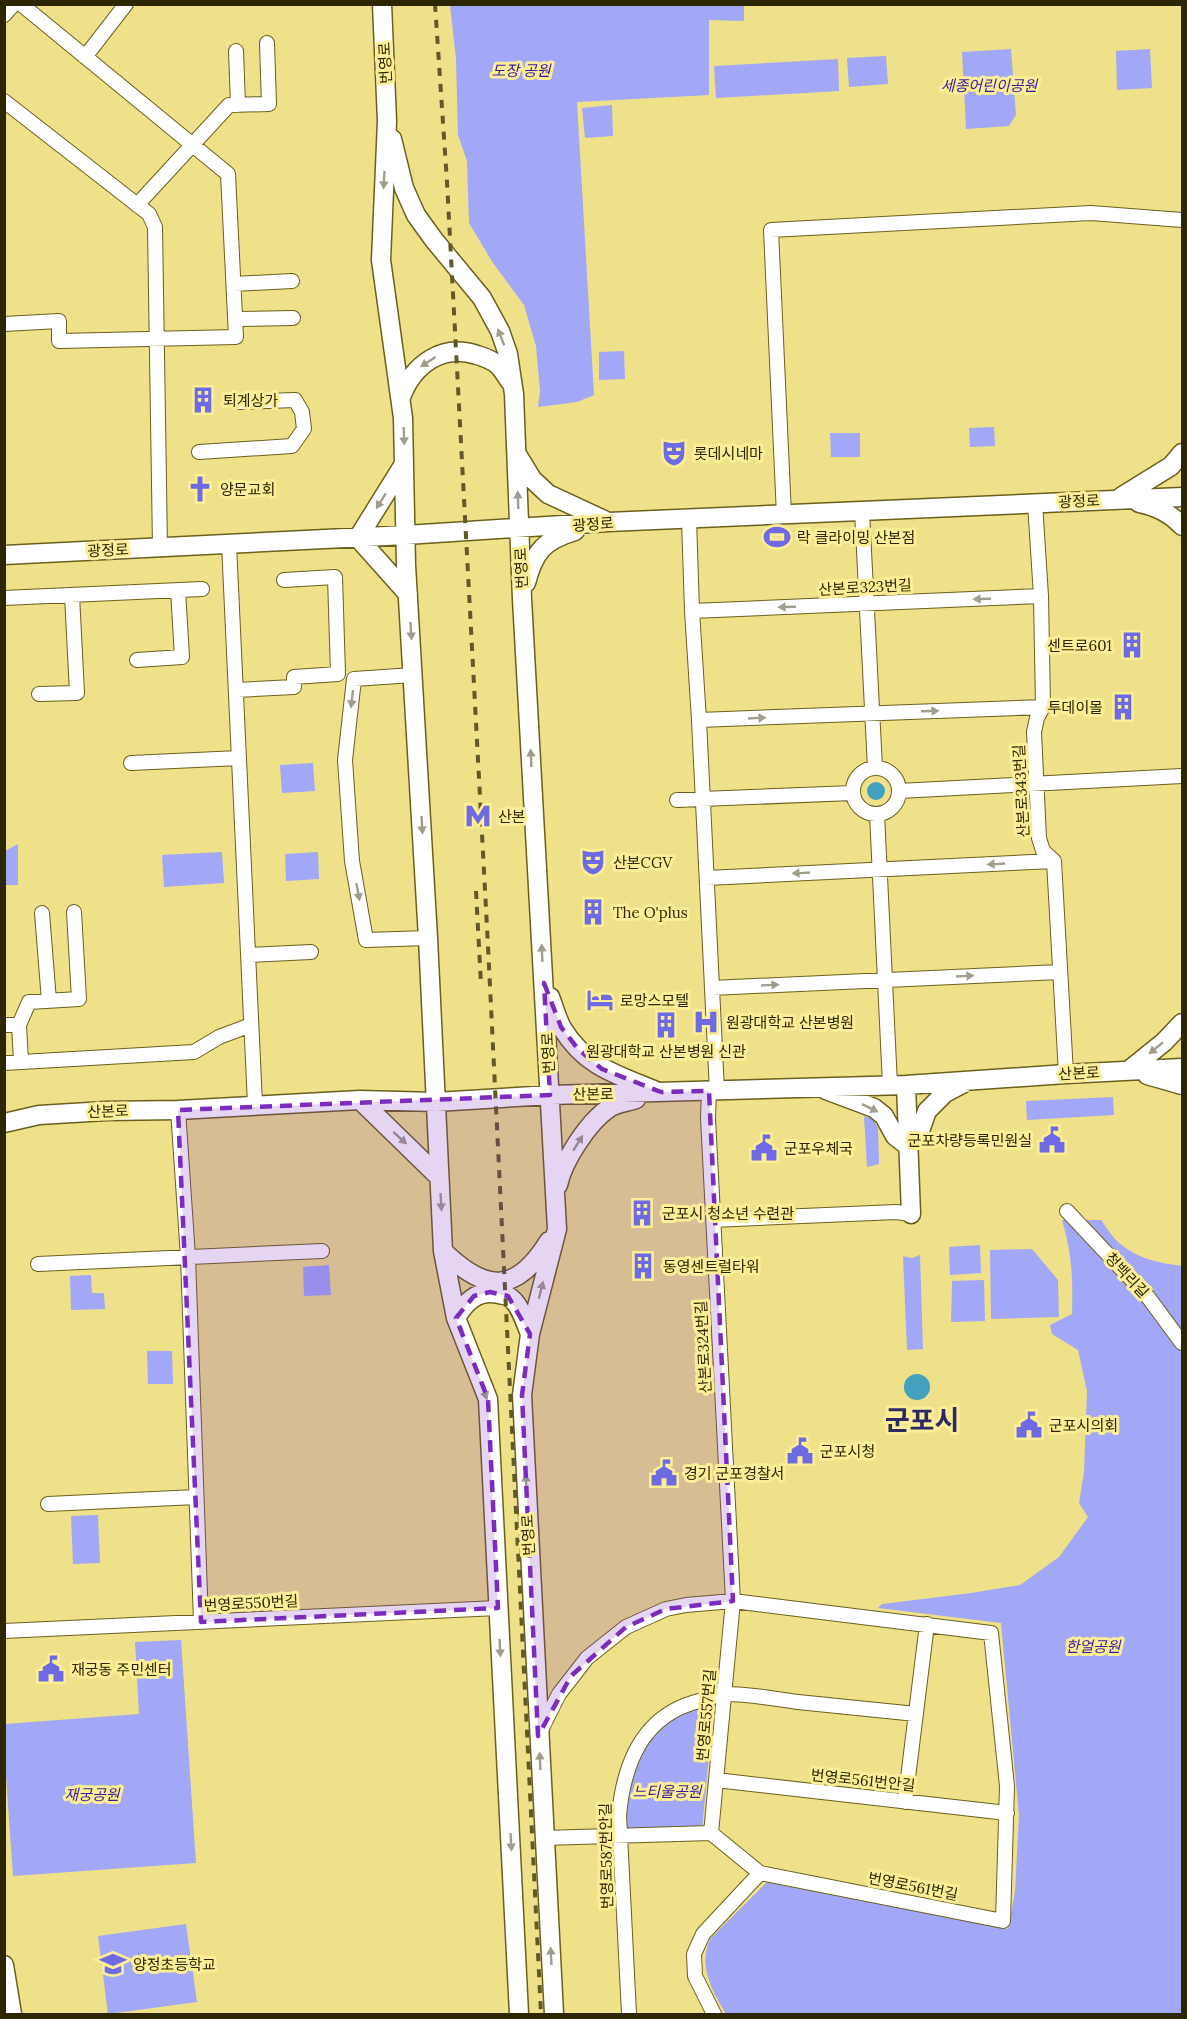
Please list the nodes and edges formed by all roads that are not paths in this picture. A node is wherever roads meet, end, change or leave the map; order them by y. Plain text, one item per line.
1 (14, 4) edge
2 (21, 4) edge
3 (126, 4) edge
4 (382, 4) edge
5 (4, 15) edge
6 (267, 43) dead end
7 (236, 51) dead end
8 (85, 57) junction
9 (4, 101) edge
10 (238, 105) junction
11 (387, 121) junction
12 (192, 145) junction
13 (137, 205) junction
14 (1182, 220) edge
15 (292, 281) dead end
16 (234, 284) junction
17 (293, 318) dead end
18 (236, 319) junction
19 (4, 324) edge
20 (156, 340) junction
21 (513, 385) junction
22 (400, 397) junction
23 (240, 402) dead end
24 (200, 452) dead end
25 (1182, 453) edge
26 (517, 454) junction
27 (404, 464) junction
28 (1182, 496) edge
29 (1116, 500) junction
30 (1035, 503) junction
31 (862, 511) junction
32 (784, 515) junction
33 (689, 519) junction
34 (608, 522) junction
35 (1182, 526) edge
36 (520, 529) junction
37 (406, 535) junction
38 (358, 537) junction
39 (229, 544) junction
40 (160, 547) junction
41 (4, 555) edge
42 (284, 580) dead end
43 (202, 589) dead end
44 (178, 590) junction
45 (408, 594) junction
46 (72, 595) junction
47 (1041, 596) junction
48 (4, 598) edge
49 (522, 599) junction
50 (866, 604) junction
51 (692, 611) junction
52 (137, 660) dead end
53 (413, 675) junction
54 (237, 690) junction
55 (39, 694) dead end
56 (1043, 707) junction
57 (872, 713) junction
58 (699, 720) junction
59 (239, 758) junction
60 (132, 763) dead end
61 (875, 768) junction
62 (1182, 776) edge
63 (1036, 784) junction
64 (899, 791) junction
65 (853, 793) junction
66 (703, 799) junction
67 (677, 800) dead end
68 (877, 814) junction
69 (1054, 861) junction
70 (880, 870) junction
71 (707, 878) junction
72 (74, 912) dead end
73 (42, 913) dead end
74 (428, 938) junction
75 (311, 952) dead end
76 (248, 955) junction
77 (1059, 972) junction
78 (886, 980) junction
79 (544, 983) junction
80 (712, 987) junction
81 (49, 1001) junction
82 (1182, 1023) edge
83 (12, 1025) edge
84 (251, 1025) junction
85 (21, 1062) junction
86 (4, 1063) edge
87 (1182, 1068) edge
88 (1128, 1071) junction
89 (1066, 1074) junction
90 (969, 1080) junction
91 (898, 1085) junction
92 (1182, 1085) edge
93 (819, 1088) junction
94 (713, 1091) junction
95 (661, 1092) junction
96 (550, 1095) junction
97 (360, 1100) junction
98 (436, 1102) junction
99 (255, 1104) junction
100 (178, 1110) junction
101 (4, 1123) edge
102 (908, 1146) junction
103 (439, 1177) junction
104 (555, 1196) junction
105 (1067, 1211) dead end
106 (911, 1214) joint
107 (713, 1220) junction
108 (557, 1229) junction
109 (322, 1251) dead end
110 (444, 1251) junction
111 (188, 1257) junction
112 (38, 1264) dead end
113 (456, 1318) junction
114 (530, 1334) junction
115 (1182, 1343) edge
116 (196, 1497) junction
117 (48, 1504) dead end
118 (733, 1601) junction
119 (498, 1608) junction
120 (201, 1622) junction
121 (927, 1624) junction
122 (4, 1631) edge
123 (724, 1694) junction
124 (916, 1714) junction
125 (538, 1736) junction
126 (716, 1780) junction
127 (905, 1802) junction
128 (1007, 1813) junction
129 (711, 1833) junction
130 (620, 1836) junction
131 (544, 1838) junction
132 (760, 1873) junction
133 (4, 1965) edge
134 (12, 2014) edge
135 (519, 2014) edge
136 (554, 2014) edge
137 (629, 2014) edge
138 (714, 2014) edge

1 - 5 street
2 - 8 street
3 - 8 street
4 - 11 street, 번영로
6 - 10 street
7 - 10 street
8 - 12 street
9 - 13 street
10 - 12 street
21 -> 11 street, 번영로
11 -> 22 street, 번영로
12 - 13 street
12 - 16 street
13 - 20 street
14 - 32 street
15 - 16 street
16 - 18 street
17 - 18 street
18 - 20 street
19 - 20 street
20 - 40 street
21 -> 22 street
21 - 26 street, 번영로
22 -> 27 street, 번영로
23 - 24 street
25 - 29 street
26 - 34 street
36 -> 26 street, 번영로
27 - 37 street, 번영로
27 -> 38 street
28 - 29 street, 광정로
29 - 30 street, 광정로
29 - 35 street
30 - 31 street, 광정로
30 - 47 street, 산본로343번길
31 - 32 street, 광정로
31 - 50 street
32 - 33 street, 광정로
33 - 34 street, 광정로
33 - 51 street
34 - 36 street, 광정로
34 - 49 street
36 - 37 street, 광정로
36 - 49 street, 번영로
37 - 38 street, 광정로
37 - 45 street, 번영로
38 - 39 street, 광정로
38 - 45 street
39 - 40 street, 광정로
39 - 54 street
40 - 41 street, 광정로
42 - 54 street
43 - 44 street
44 - 46 street
44 - 52 street
45 -> 53 street, 번영로
46 - 48 street
46 - 55 street
47 -> 50 street, 산본로323번길
47 - 56 street, 산본로343번길
79 -> 49 street, 번영로
50 -> 51 street, 산본로323번길
50 - 57 street
51 - 58 street
53 -> 74 street, 번영로
53 -> 74 street
54 - 59 street
57 -> 56 street
56 - 63 street, 산본로343번길
58 -> 57 street
57 - 61 street
58 - 66 street
59 - 60 street
59 - 76 street
61 - 64 street
61 - 65 street
62 - 63 street
63 - 64 street
63 - 69 street, 산본로343번길
64 - 68 street
65 - 66 street
65 - 68 street
66 - 67 street
66 - 71 street
68 - 70 street
69 -> 70 street
69 - 77 street, 산본로343번길
70 -> 71 street
70 - 78 street
71 - 80 street
72 - 81 street
73 - 81 street
74 - 98 street, 번영로
75 - 76 street
76 - 84 street
78 -> 77 street
77 - 89 street, 산본로343번길
80 -> 78 street
78 - 91 street
79 - 95 street
79 - 96 street, 번영로
80 - 94 street
81 - 83 street
82 -> 88 street
83 - 85 street
84 - 85 street
84 - 99 street
85 - 86 street
87 - 88 street, 산본로
88 - 89 street, 산본로
88 - 92 street
89 - 90 street, 산본로
90 - 91 street, 산본로
90 - 102 street
91 - 93 street, 산본로
91 - 102 street
93 - 94 street, 산본로
93 -> 102 street
94 - 95 street, 산본로
94 - 107 street, 산본로324번길
95 - 96 street, 산본로
104 -> 95 street
96 - 98 street, 산본로
96 - 104 street, 번영로
97 - 98 street, 산본로
97 - 99 street, 산본로
97 -> 103 street
98 - 103 street, 번영로
99 - 100 street, 산본로
100 - 101 street, 산본로
100 - 111 street
102 - 106 street
103 -> 110 street, 번영로
104 - 108 street, 번영로
105 - 115 street, 청백리길
106 - 107 street
107 - 118 street, 산본로324번길
108 - 110 street
114 -> 108 street, 번영로
109 - 111 street
110 - 113 street, 번영로
111 - 112 street
111 - 116 street
113 - 114 street
113 -> 119 street, 번영로
125 -> 114 street, 번영로
116 - 117 street
116 - 120 street
118 - 121 street
118 - 123 street, 번영로557번길
118 - 125 street
119 - 120 street, 번영로550번길
119 -> 135 street, 번영로
120 - 122 street, 번영로550번길
121 - 124 street
121 - 128 street, 번영로561번길
123 - 124 street, 번영로587번안길
123 - 126 street, 번영로557번길
123 - 130 street, 번영로587번안길
124 - 127 street
131 -> 125 street, 번영로
126 - 127 street, 번영로561번안길
126 - 129 street, 번영로557번길
127 - 128 street, 번영로561번안길
128 - 132 street, 번영로561번길
129 - 130 street
129 - 132 street, 번영로561번길
130 - 131 street
130 - 137 street, 번영로587번안길
136 -> 131 street, 번영로
132 - 138 street
133 - 134 street

